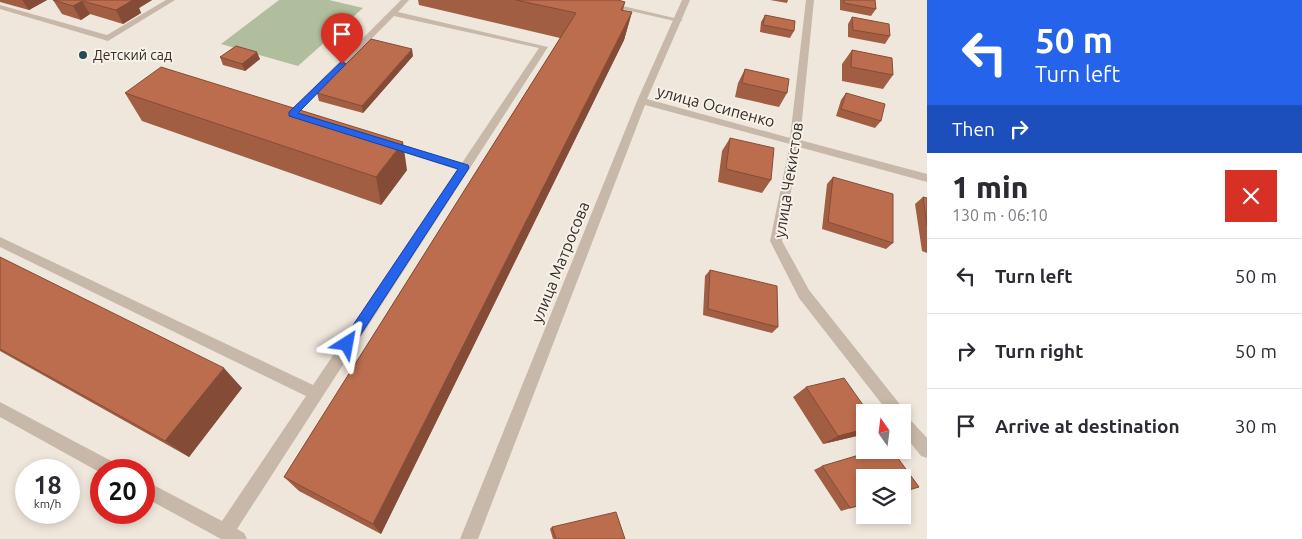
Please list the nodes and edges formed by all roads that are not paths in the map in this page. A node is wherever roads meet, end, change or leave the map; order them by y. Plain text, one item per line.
1 (171, 0) edge
2 (405, 0) edge
3 (586, 0) edge
4 (686, 0) edge
5 (810, 0) edge
6 (0, 7) edge
7 (392, 13) junction
8 (679, 20) junction
9 (642, 101) junction
10 (292, 114) edge
11 (374, 140) edge
12 (795, 143) junction
13 (464, 168) junction
14 (927, 178) edge
15 (0, 242) edge
16 (315, 392) junction
17 (892, 404) edge
18 (0, 409) edge
19 (911, 430) edge
20 (927, 450) edge
21 (91, 459) edge
22 (155, 494) edge
23 (231, 536) edge
24 (469, 539) edge

1 - 6 street
2 - 7 street
3 - 8 street
4 - 8 street, улица Матросова
5 - 12 street, улица Чекистов
7 - 10 street
7 - 13 street
8 - 9 street, улица Матросова
9 - 12 street, улица Осипенко
9 - 24 street, улица Матросова
11 - 13 street
12 - 14 street, улица Осипенко
12 - 17 street, улица Чекистов
13 - 16 street
15 - 16 street
16 - 23 street
18 - 21 street
19 - 20 street
22 - 23 street

